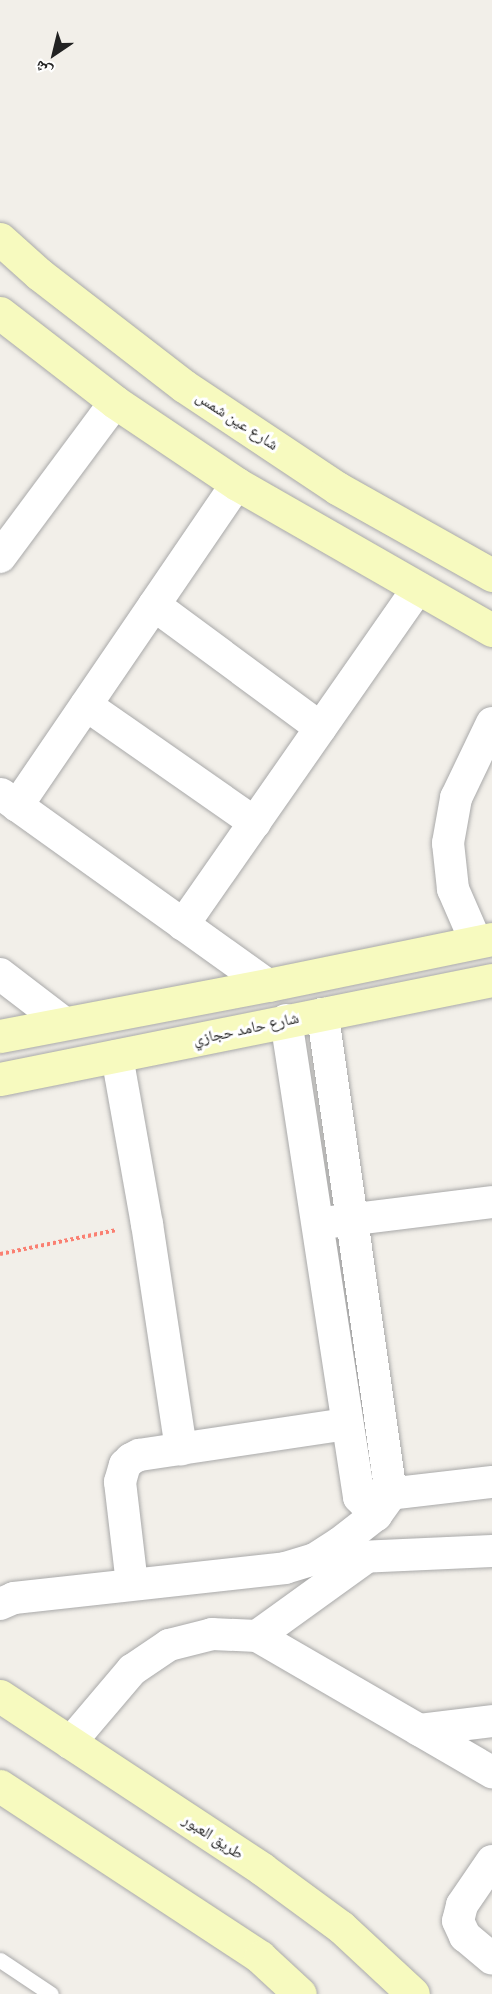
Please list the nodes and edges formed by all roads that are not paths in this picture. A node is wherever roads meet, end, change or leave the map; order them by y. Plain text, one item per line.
1 (0, 239) edge
2 (0, 313) edge
3 (115, 402) junction
4 (237, 484) junction
5 (6, 538) edge
6 (492, 575) edge
7 (418, 588) junction
8 (154, 605) junction
9 (492, 630) edge
10 (86, 705) junction
11 (492, 723) edge
12 (321, 728) junction
13 (9, 800) edge
14 (255, 823) junction
15 (183, 925) junction
16 (484, 940) edge
17 (0, 974) edge
18 (492, 980) edge
19 (268, 985) junction
20 (323, 1014) junction
21 (286, 1020) junction
22 (64, 1023) junction
23 (0, 1036) edge
24 (117, 1056) junction
25 (0, 1079) edge
26 (492, 1202) edge
27 (353, 1220) junction
28 (319, 1224) junction
29 (347, 1424) junction
30 (181, 1449) junction
31 (492, 1482) edge
32 (376, 1502) junction
33 (492, 1551) edge
34 (458, 1555) junction
35 (364, 1558) junction
36 (315, 1559) junction
37 (492, 1564) edge
38 (132, 1584) junction
39 (0, 1604) edge
40 (257, 1636) junction
41 (0, 1696) edge
42 (492, 1721) edge
43 (419, 1730) junction
44 (70, 1743) junction
45 (492, 1772) edge
46 (0, 1786) edge
47 (492, 1861) edge
48 (492, 1959) edge
49 (0, 1960) edge
50 (51, 1994) edge
51 (300, 1994) edge
52 (413, 1994) edge

1 - 6 street, شارع عين شمس
2 - 3 street
3 - 4 street
3 - 5 street
4 - 7 street
4 - 8 street
7 - 9 street
7 - 12 street
8 - 10 street
8 - 12 street
10 - 13 street
10 - 14 street
11 - 16 street
12 - 14 street
13 - 15 street
14 - 15 street
15 - 19 street
16 - 19 street
17 - 22 street
18 - 20 street, شارع حامد حجازي
19 - 22 street
20 - 21 street, شارع حامد حجازي
20 - 27 street
21 - 24 street, شارع حامد حجازي
21 - 28 street
22 - 23 street
24 - 25 street, شارع حامد حجازي
24 - 30 street
26 - 27 street
27 - 28 street
27 - 32 street
28 - 29 street
29 - 30 street
29 - 32 street
30 - 38 street
31 - 32 street
32 - 36 street
33 - 34 street
34 - 35 street
34 - 37 street
35 - 36 street
35 - 40 street
36 - 38 street
38 - 39 street
40 - 43 street
40 - 44 street
41 - 44 street, طريق العبور
42 - 43 street
43 - 45 street
44 - 52 street, طريق العبور
46 - 51 street
47 - 48 street
49 - 50 lane

